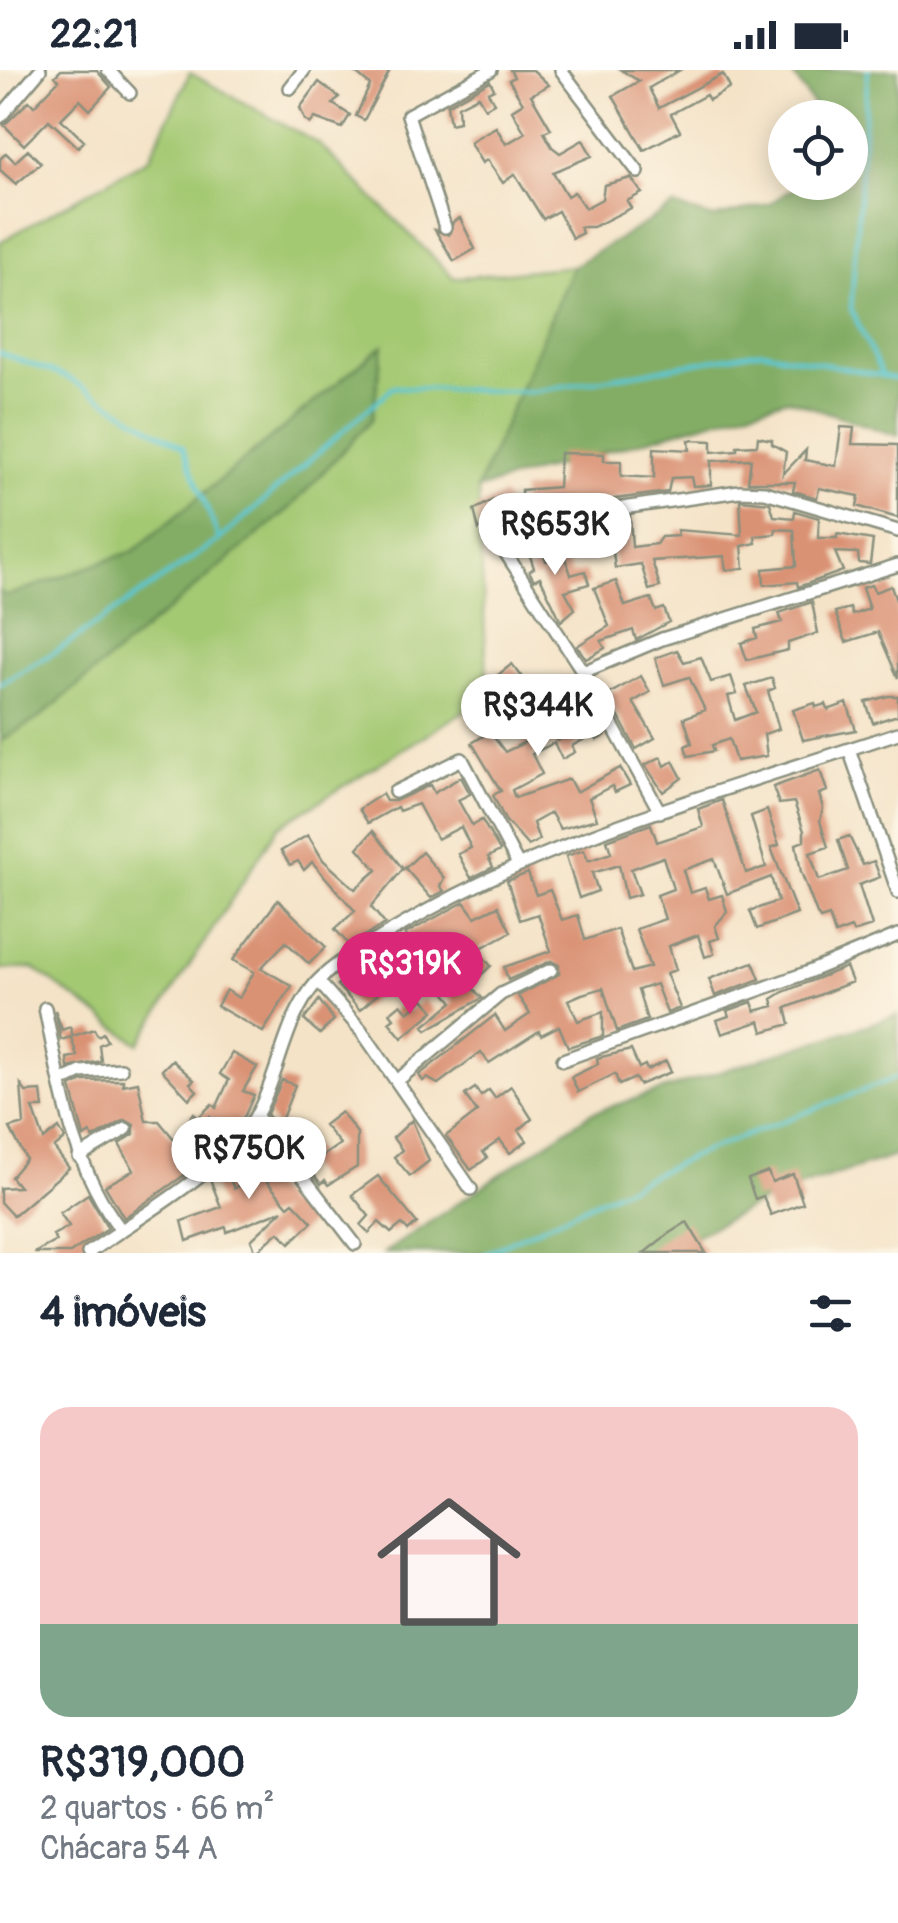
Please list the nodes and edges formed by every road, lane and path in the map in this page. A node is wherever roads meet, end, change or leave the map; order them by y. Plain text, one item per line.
1 (40, 70) edge
2 (108, 70) edge
3 (304, 70) edge
4 (492, 70) edge
5 (561, 70) edge
6 (290, 88) dead end
7 (130, 93) dead end
8 (0, 117) edge
9 (638, 172) dead end
10 (445, 227) dead end
11 (898, 531) edge
12 (898, 565) edge
13 (582, 672) junction
14 (898, 732) edge
15 (848, 749) junction
16 (395, 792) dead end
17 (660, 812) junction
18 (518, 863) junction
19 (898, 892) edge
20 (898, 935) edge
21 (551, 970) dead end
22 (318, 981) junction
23 (45, 1008) dead end
24 (563, 1060) dead end
25 (121, 1069) dead end
26 (397, 1081) junction
27 (60, 1082) junction
28 (256, 1115) junction
29 (126, 1129) dead end
30 (78, 1157) junction
31 (471, 1189) dead end
32 (121, 1230) junction
33 (355, 1244) dead end
34 (88, 1253) edge

1 - 8 street
2 - 7 street
3 - 6 street
4 - 10 street
5 - 9 street
11 - 13 street
12 - 13 street
13 - 17 street
14 - 15 street
15 - 17 street
15 - 19 street
16 - 18 street
17 - 18 street
18 - 22 street
20 - 24 street
21 - 26 street
22 - 26 street
22 - 28 street
23 - 27 street
25 - 27 street
26 - 31 street
27 - 30 street
28 - 32 street
28 - 33 street
29 - 30 street
30 - 32 street
32 - 34 street

